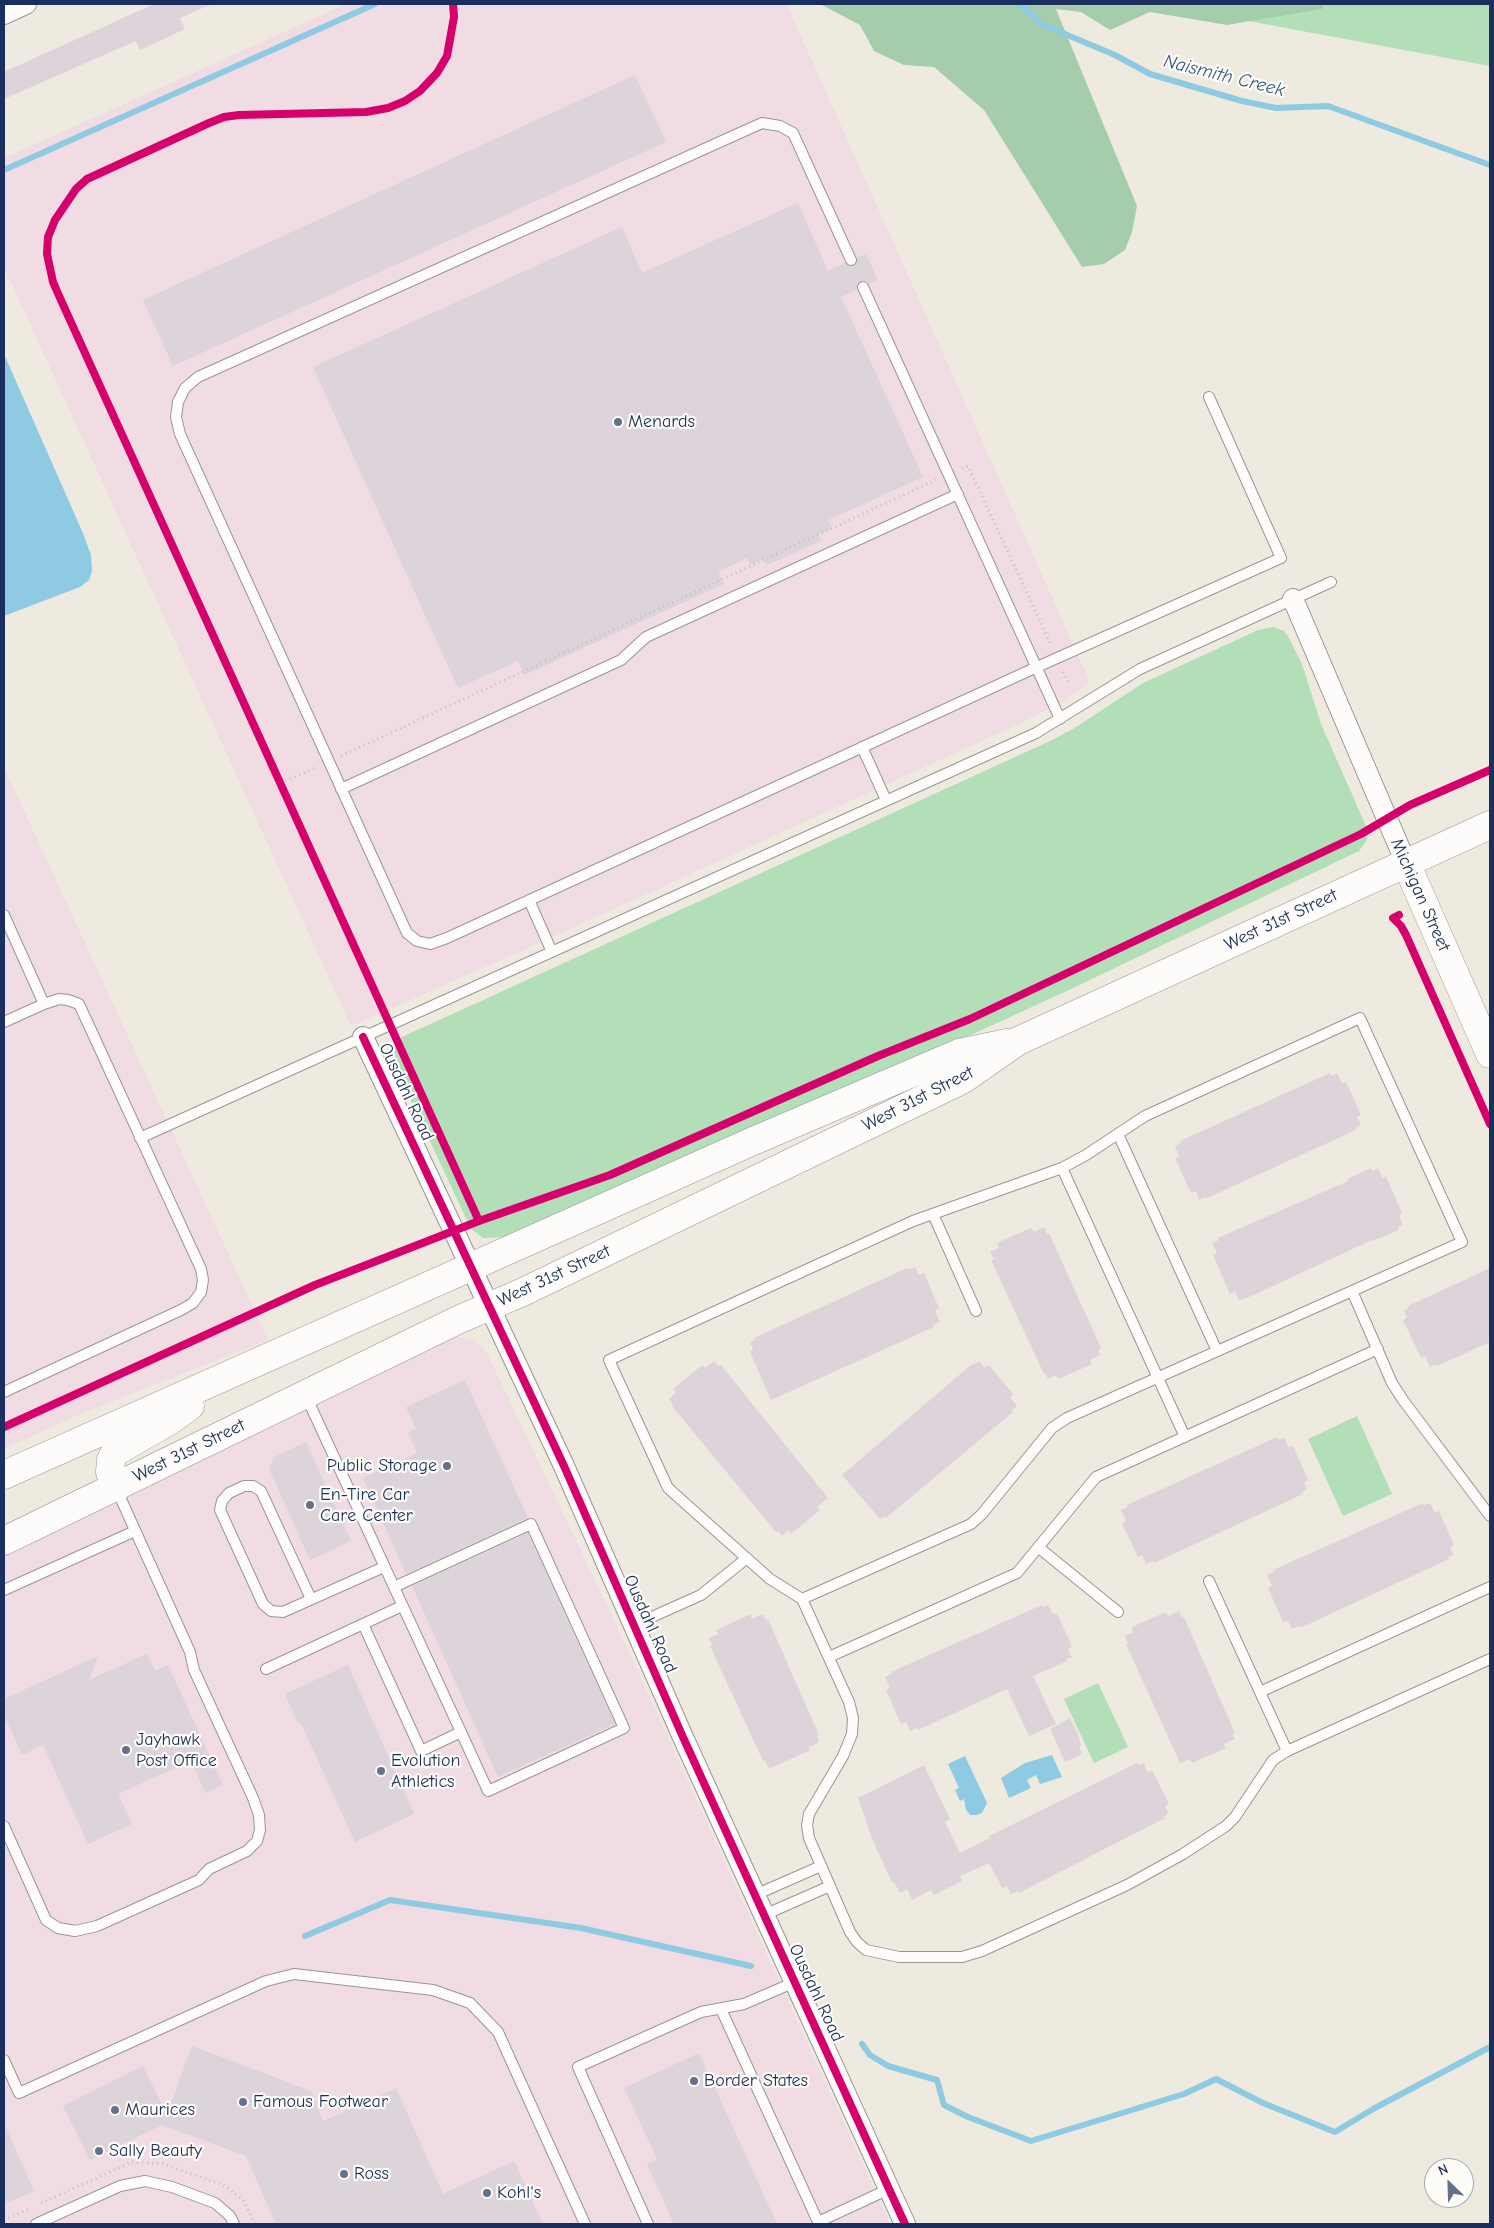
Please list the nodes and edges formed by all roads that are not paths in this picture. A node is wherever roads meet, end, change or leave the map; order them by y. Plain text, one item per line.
1 (26, 4) edge
2 (4, 14) edge
3 (851, 260) dead end
4 (863, 287) dead end
5 (1209, 397) dead end
6 (958, 494) junction
7 (1331, 582) dead end
8 (1292, 599) junction
9 (1036, 667) junction
10 (1060, 719) junction
11 (862, 747) junction
12 (341, 789) junction
13 (886, 800) junction
14 (1490, 824) edge
15 (1406, 863) junction
16 (529, 900) junction
17 (4, 915) edge
18 (552, 952) junction
19 (44, 1004) junction
20 (4, 1022) edge
21 (363, 1037) junction
22 (1018, 1041) junction
23 (1490, 1054) edge
24 (1118, 1134) junction
25 (140, 1138) junction
26 (1062, 1168) junction
27 (933, 1214) junction
28 (471, 1268) junction
29 (1352, 1291) junction
30 (489, 1306) junction
31 (976, 1311) dead end
32 (1378, 1349) junction
33 (1217, 1351) junction
34 (231, 1374) junction
35 (1158, 1378) junction
36 (4, 1392) edge
37 (305, 1394) junction
38 (1185, 1437) junction
39 (4, 1476) edge
40 (116, 1488) junction
41 (1490, 1516) edge
42 (135, 1531) junction
43 (4, 1541) edge
44 (1038, 1547) junction
45 (747, 1558) junction
46 (384, 1567) junction
47 (1209, 1581) dead end
48 (1490, 1587) edge
49 (394, 1588) junction
50 (4, 1590) edge
51 (311, 1599) junction
52 (802, 1599) junction
53 (402, 1606) junction
54 (1118, 1612) dead end
55 (363, 1624) junction
56 (634, 1625) junction
57 (829, 1657) junction
58 (1490, 1660) edge
59 (266, 1669) dead end
60 (1260, 1692) junction
61 (461, 1732) junction
62 (1287, 1751) junction
63 (4, 1826) edge
64 (821, 1866) junction
65 (830, 1886) junction
66 (755, 1895) junction
67 (764, 1916) junction
68 (795, 1982) junction
69 (721, 2009) junction
70 (4, 2060) edge
71 (889, 2189) junction
72 (818, 2223) edge
73 (36, 2224) edge
74 (234, 2224) edge
75 (585, 2224) edge
76 (648, 2224) edge
77 (906, 2224) edge

1 - 2 street
3 - 12 lane
4 - 6 lane
5 - 9 lane
6 - 9 lane
6 - 12 lane
7 - 8 lane
8 - 10 lane
8 - 15 street, Michigan Street
9 - 10 lane
9 - 11 lane
10 - 13 lane
11 - 13 lane
11 - 16 lane
12 - 16 lane
13 - 18 lane
14 - 15 main road, West 31st Street
15 - 22 main road, West 31st Street
15 - 23 main road, Michigan Street
16 - 18 lane
17 - 19 lane
18 - 21 lane
19 - 20 lane
19 - 25 lane
21 - 25 lane
21 - 28 street, Ousdahl Road
22 - 28 main road, West 31st Street
22 - 30 main road, West 31st Street
24 - 26 lane
24 - 29 lane
24 - 33 lane
25 - 36 lane
26 - 27 lane
26 - 35 lane
27 - 31 lane
27 - 45 lane
28 - 30 street, Ousdahl Road
28 - 34 main road, West 31st Street
29 - 32 lane
29 - 33 lane
30 - 37 main road, West 31st Street
30 - 56 street, Ousdahl Road
32 - 38 lane
32 - 41 lane
33 - 35 lane
34 - 39 main road, West 31st Street
34 - 40 main road
35 - 38 lane
35 - 52 lane
37 - 40 main road, West 31st Street
37 - 46 lane
38 - 44 lane
40 - 42 lane
40 - 43 main road, West 31st Street
42 - 50 lane
42 - 63 lane
44 - 54 lane
44 - 57 lane
45 - 52 lane
45 - 56 lane
46 - 49 lane
46 - 51 lane
47 - 60 lane
48 - 60 lane
49 - 53 lane
49 - 61 lane
51 - 51 lane
52 - 57 lane
53 - 55 lane
53 - 61 lane
55 - 59 lane
55 - 61 lane
56 - 66 street, Ousdahl Road
57 - 64 lane
58 - 62 lane
60 - 62 lane
62 - 65 lane
64 - 65 lane
64 - 66 lane
65 - 67 lane
66 - 67 street, Ousdahl Road
67 - 68 street, Ousdahl Road
68 - 69 lane
68 - 71 street, Ousdahl Road
69 - 72 lane
69 - 76 lane
70 - 75 lane
71 - 72 lane
71 - 77 street, Ousdahl Road
73 - 74 lane

